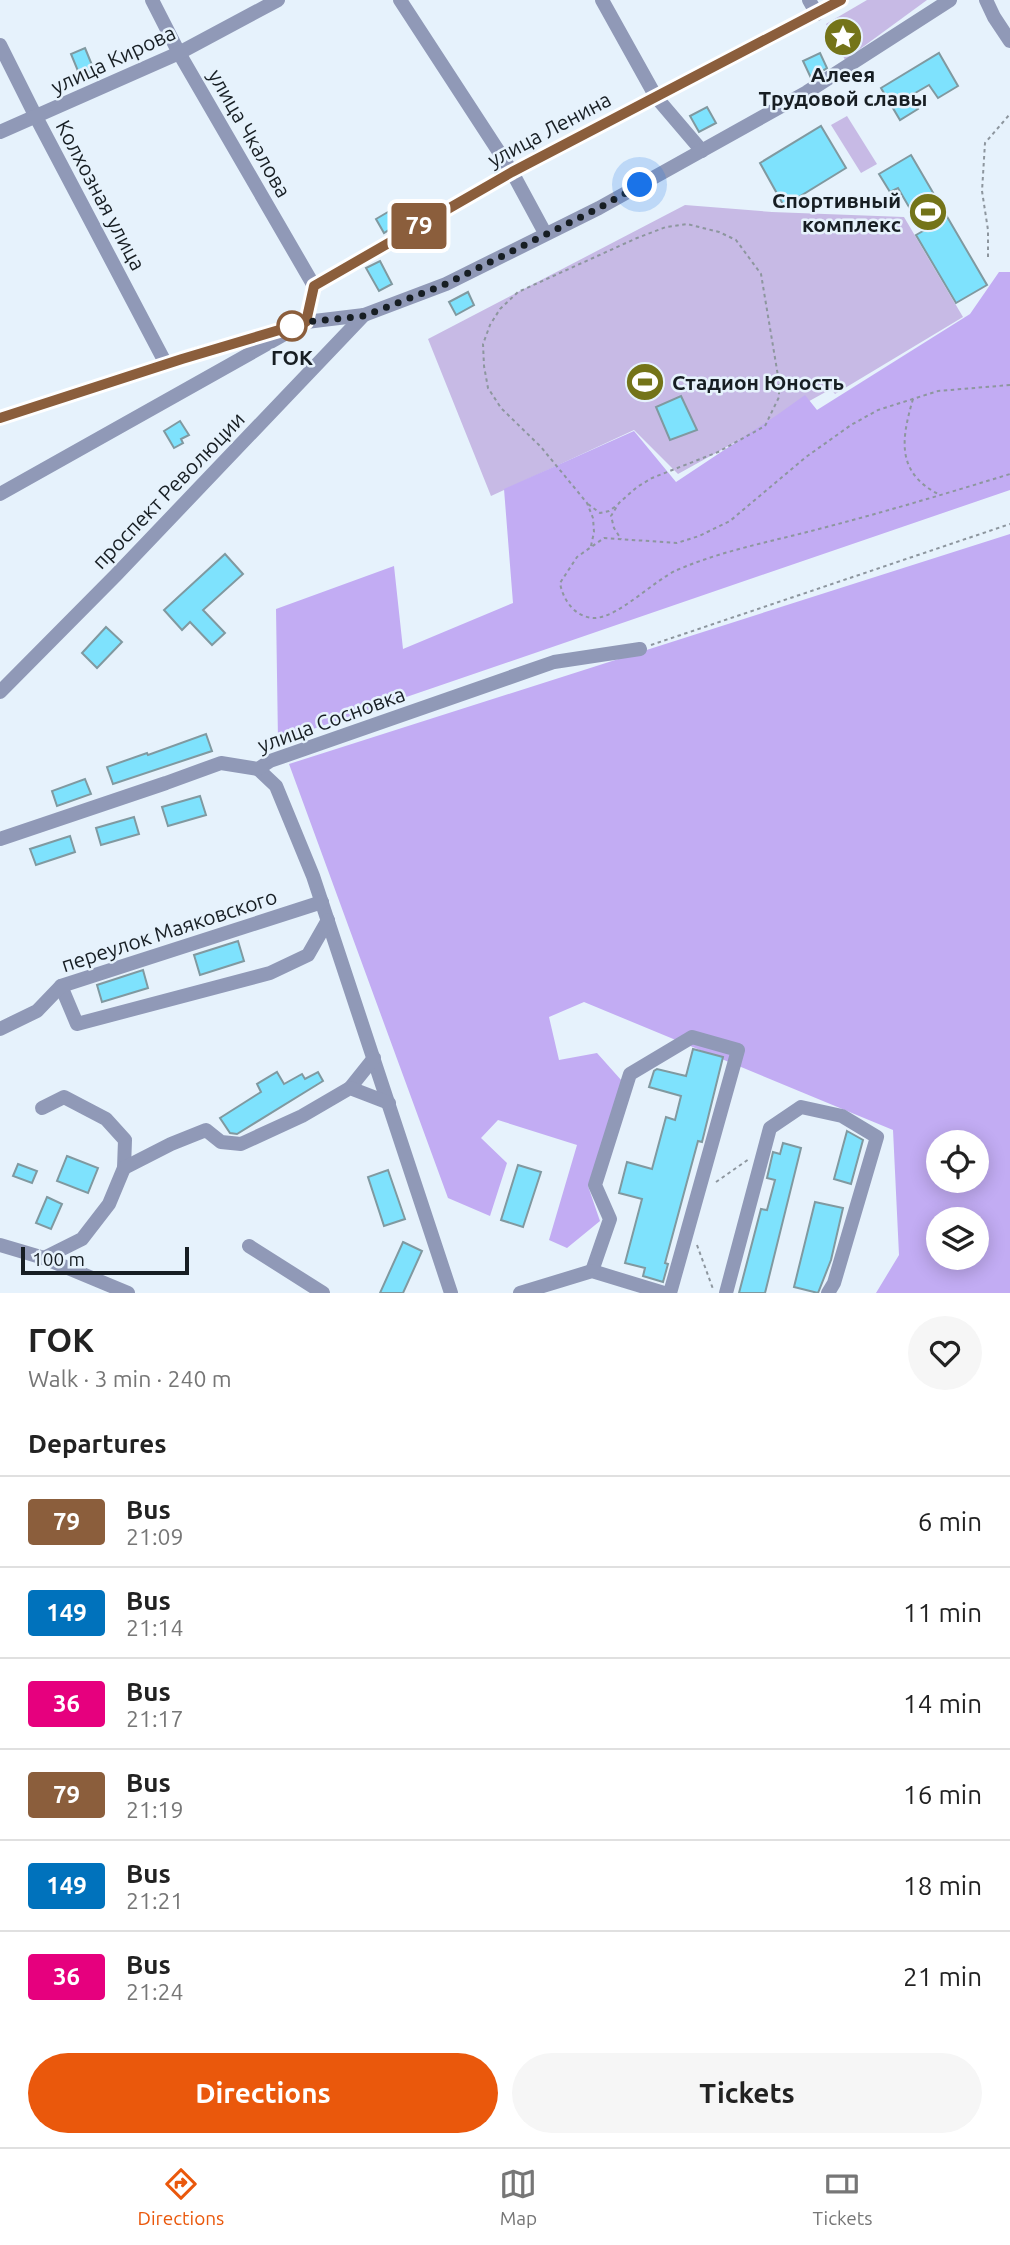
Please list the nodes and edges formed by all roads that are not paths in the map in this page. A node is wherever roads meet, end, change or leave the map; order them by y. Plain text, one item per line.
1 (152, 0) edge
2 (278, 0) edge
3 (400, 0) edge
4 (602, 0) edge
5 (809, 0) edge
6 (841, 0) edge
7 (950, 0) edge
8 (986, 0) edge
9 (817, 14) junction
10 (1010, 41) edge
11 (0, 45) edge
12 (179, 52) junction
13 (656, 97) junction
14 (36, 117) junction
15 (0, 132) edge
16 (702, 151) junction
17 (512, 172) junction
18 (545, 233) junction
19 (314, 286) junction
20 (364, 316) junction
21 (306, 322) junction
22 (166, 364) junction
23 (0, 418) edge
24 (0, 494) edge
25 (640, 649) road end
26 (0, 692) edge
27 (258, 769) junction
28 (0, 839) edge
29 (322, 902) junction
30 (328, 920) junction
31 (61, 986) junction
32 (0, 1029) edge
33 (374, 1058) junction
34 (350, 1088) junction
35 (389, 1103) junction
36 (42, 1108) dead end
37 (124, 1168) junction
38 (0, 1245) edge
39 (249, 1246) dead end
40 (44, 1258) junction
41 (592, 1271) junction
42 (128, 1293) edge
43 (323, 1293) edge
44 (451, 1293) edge
45 (520, 1293) edge
46 (664, 1293) edge
47 (670, 1293) edge
48 (726, 1293) edge
49 (828, 1293) edge

1 - 12 street, улица Чкалова
2 - 12 street, улица Кирова
3 - 17 street
4 - 13 street
5 - 9 street
6 - 9 street, улица Ленина
7 - 16 street
8 - 10 street
9 - 13 street, улица Ленина
11 - 14 street, Колхозная улица
12 - 14 street, улица Кирова
12 - 19 street, улица Чкалова
13 - 16 street
13 - 17 street, улица Ленина
14 - 15 street, улица Кирова
14 - 22 street, Колхозная улица
16 - 18 street
17 - 18 street
17 - 19 street, улица Ленина
18 - 20 street
19 - 21 street
20 - 21 street
20 - 26 street, проспект Революции
21 - 22 street
21 - 24 street
22 - 23 street
25 - 27 street, улица Сосновка
27 - 28 street, улица Сосновка
27 - 29 street
29 - 30 street
29 - 31 street, переулок Маяковского
30 - 31 street
30 - 33 street
31 - 32 street, переулок Маяковского
33 - 34 street
33 - 35 street
34 - 35 street
34 - 37 street
35 - 44 street
36 - 37 street
37 - 40 street
38 - 40 street
39 - 43 street
40 - 42 street
41 - 45 street
41 - 46 street
41 - 47 street
48 - 49 street

